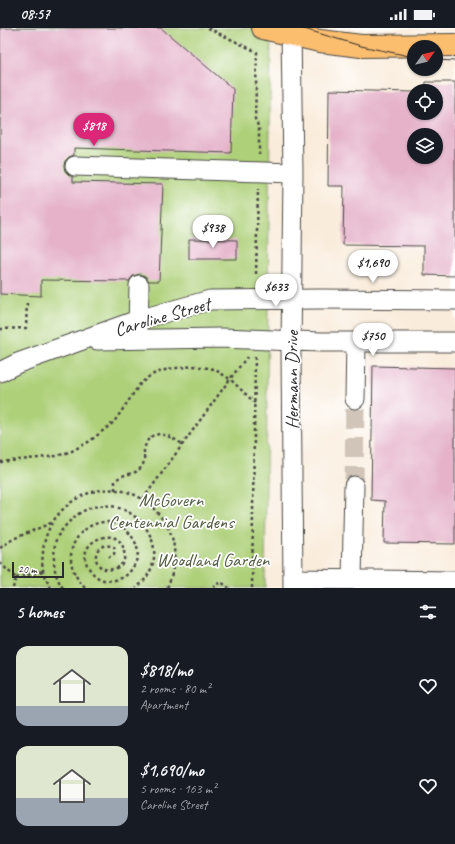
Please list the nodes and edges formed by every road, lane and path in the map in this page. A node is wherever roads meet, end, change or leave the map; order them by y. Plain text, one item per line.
1 (208, 28) edge
2 (263, 28) edge
3 (291, 32) edge
4 (455, 45) edge
5 (75, 166) dead end
6 (258, 171) junction
7 (293, 172) junction
8 (256, 274) dead end
9 (139, 285) dead end
10 (291, 299) junction
11 (27, 300) dead end
12 (455, 300) edge
13 (138, 320) junction
14 (0, 329) edge
15 (86, 339) junction
16 (137, 340) junction
17 (291, 341) junction
18 (356, 342) junction
19 (455, 342) edge
20 (251, 353) dead end
21 (255, 356) dead end
22 (0, 372) edge
23 (230, 379) junction
24 (355, 399) tunnel mouth
25 (255, 403) junction
26 (182, 444) junction
27 (0, 462) edge
28 (354, 486) tunnel mouth
29 (115, 490) junction
30 (143, 499) junction
31 (51, 523) junction
32 (0, 548) edge
33 (109, 557) dead end
34 (0, 563) edge
35 (43, 571) junction
36 (16, 578) junction
37 (455, 581) edge
38 (364, 582) edge
39 (293, 584) edge
40 (13, 588) edge
41 (51, 588) edge
42 (63, 588) edge
43 (85, 588) edge
44 (136, 588) edge
45 (167, 588) edge
46 (214, 588) edge
47 (228, 588) edge
48 (252, 588) edge

1 - 6 path
2 - 3 main road
3 - 4 main road
3 - 7 street, Hermann Drive
5 - 6 street
6 - 7 street
6 - 8 path
7 - 10 street, Hermann Drive
9 - 13 street
10 - 12 street, Caroline Street
10 - 13 street, Caroline Street
10 - 17 street, Hermann Drive
11 - 14 path
13 - 15 street, Caroline Street
13 - 16 street
15 - 16 street, Caroline Street
15 - 22 street, Caroline Street
16 - 17 street, Caroline Street
17 - 18 street, Caroline Street
17 - 39 street, Hermann Drive
18 - 19 street, Caroline Street
18 - 24 street
20 - 23 path
21 - 25 path
23 - 25 path
23 - 26 path
23 - 27 path
25 - 48 path
26 - 29 path
26 - 30 path
28 - 38 street
29 - 30 path
29 - 31 path
30 - 45 path
31 - 32 path
31 - 35 path
33 - 43 path
34 - 36 path
35 - 36 path
35 - 41 path
36 - 40 path
37 - 38 street
38 - 39 street
42 - 44 path
46 - 47 path

